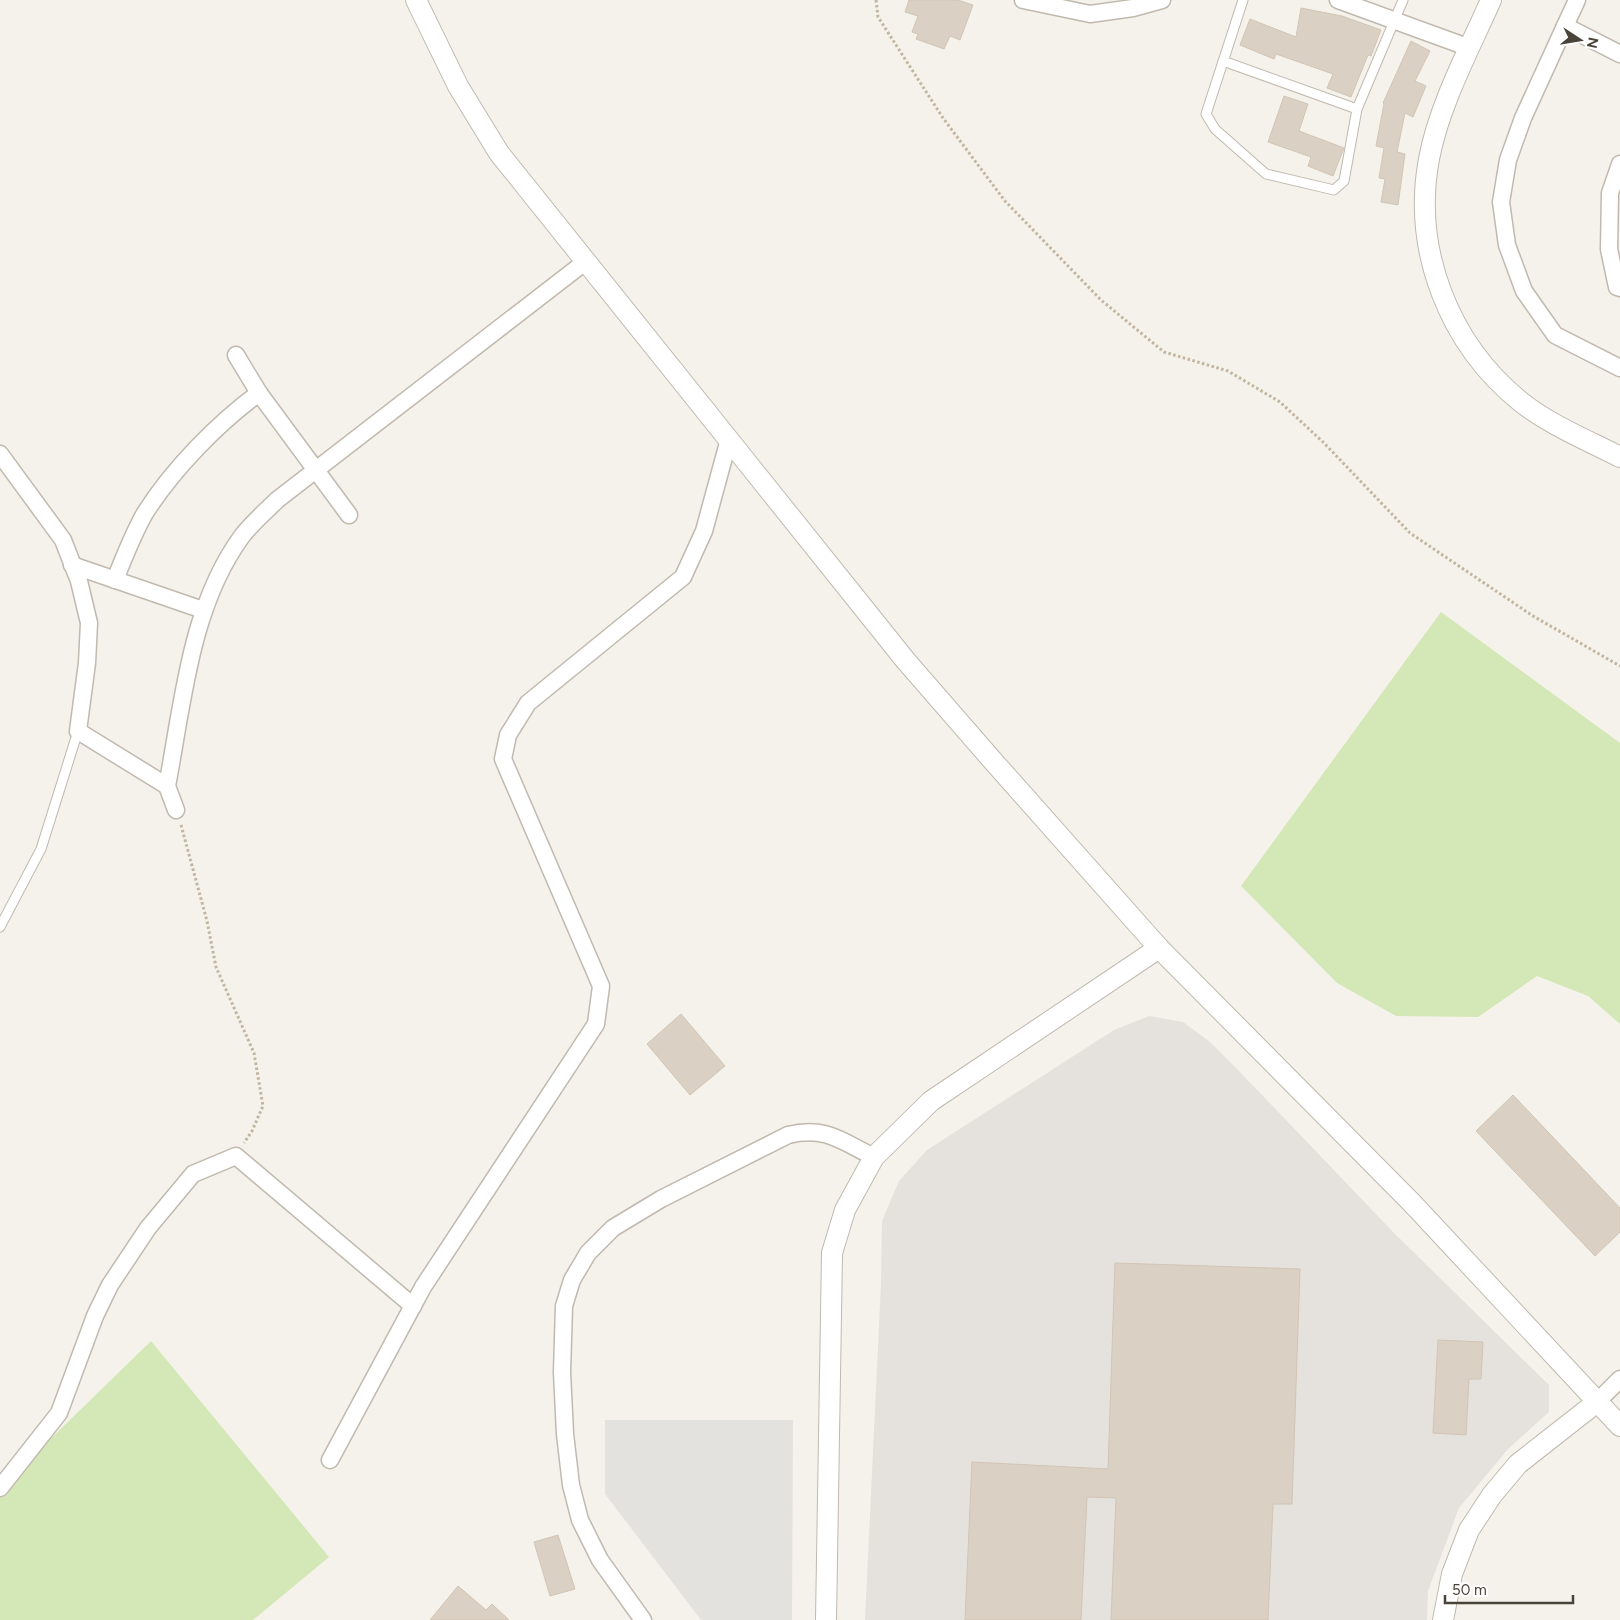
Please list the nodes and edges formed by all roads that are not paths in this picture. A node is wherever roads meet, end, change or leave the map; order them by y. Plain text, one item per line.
1 (416, 0) edge
2 (1023, 0) edge
3 (1162, 0) edge
4 (1243, 0) edge
5 (1338, 0) edge
6 (1403, 0) edge
7 (1491, 0) edge
8 (1577, 0) edge
9 (1396, 20) junction
10 (1565, 26) junction
11 (1470, 48) junction
12 (1620, 54) edge
13 (1223, 61) junction
14 (1357, 109) junction
15 (1620, 164) edge
16 (585, 262) junction
17 (1620, 288) edge
18 (236, 355) dead end
19 (1620, 368) edge
20 (258, 393) junction
21 (729, 439) junction
22 (0, 454) edge
23 (1620, 457) edge
24 (315, 470) junction
25 (349, 515) dead end
26 (72, 565) junction
27 (115, 580) junction
28 (203, 610) junction
29 (78, 731) junction
30 (167, 786) junction
31 (176, 810) road end
32 (0, 927) edge
33 (1159, 948) junction
34 (874, 1157) junction
35 (413, 1306) junction
36 (1620, 1379) edge
37 (1597, 1402) junction
38 (1620, 1426) edge
39 (330, 1460) dead end
40 (0, 1488) edge
41 (643, 1620) edge
42 (826, 1620) edge
43 (1443, 1620) edge

1 - 16 street
2 - 3 street
4 - 13 lane
5 - 9 street
6 - 9 lane
7 - 11 street
8 - 10 street
9 - 11 street
9 - 14 lane
10 - 12 street
10 - 19 street
11 - 23 street
13 - 14 lane
13 - 14 lane
15 - 17 street
16 - 21 street
16 - 24 street
18 - 20 street
20 - 24 street
20 - 27 street
21 - 33 street
21 - 35 street
22 - 26 street
24 - 25 street
24 - 28 street
26 - 27 street
26 - 29 street
27 - 28 street
28 - 30 street
29 - 30 street
29 - 32 lane
30 - 31 street
33 - 34 street
33 - 37 street
34 - 41 street
34 - 42 street
35 - 39 street
35 - 40 street
36 - 37 street
37 - 38 street
37 - 43 street

